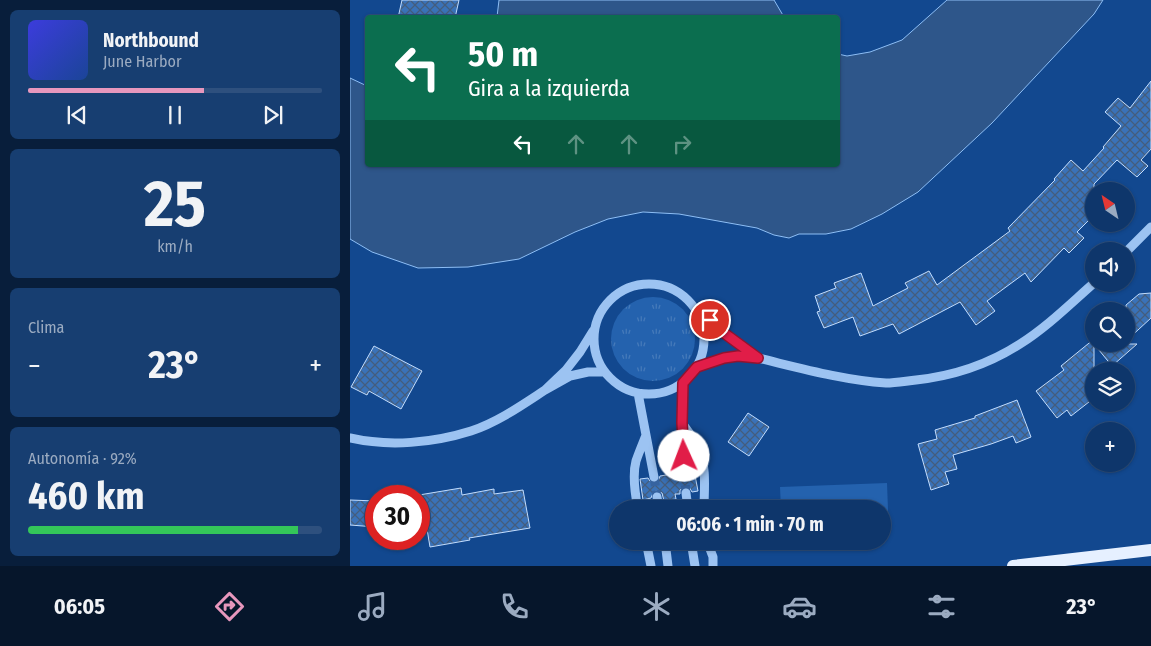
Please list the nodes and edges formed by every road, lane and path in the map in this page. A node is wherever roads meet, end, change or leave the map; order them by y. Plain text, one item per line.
1 (1151, 227) edge
2 (1135, 243) edge
3 (1085, 291) edge
4 (695, 307) junction
5 (594, 329) junction
6 (758, 358) junction
7 (697, 367) junction
8 (604, 372) junction
9 (683, 383) junction
10 (545, 390) junction
11 (638, 393) junction
12 (682, 423) junction
13 (646, 434) junction
14 (350, 438) edge
15 (684, 472) tunnel mouth
16 (654, 477) tunnel mouth
17 (686, 492) tunnel mouth
18 (657, 497) tunnel mouth
19 (636, 500) edge
20 (658, 500) edge
21 (687, 500) edge
22 (704, 500) edge
23 (648, 550) edge
24 (666, 550) edge
25 (692, 550) edge
26 (710, 550) edge
27 (1151, 550) edge
28 (651, 566) edge
29 (668, 566) edge
30 (695, 566) edge
31 (713, 566) edge
32 (1013, 566) edge

1 - 2 street
3 - 6 street
4 - 5 street
4 - 6 street
4 - 7 street
5 - 8 street
5 - 10 street
6 - 7 street
7 - 9 street
8 - 10 street
8 - 11 street
9 - 11 street
9 - 12 street
10 - 14 street
11 - 13 street
12 - 15 street
12 - 22 street
13 - 16 street
13 - 19 street
17 - 21 street
18 - 20 street
23 - 28 street
24 - 29 street
25 - 30 street
26 - 31 street
27 - 32 main road

